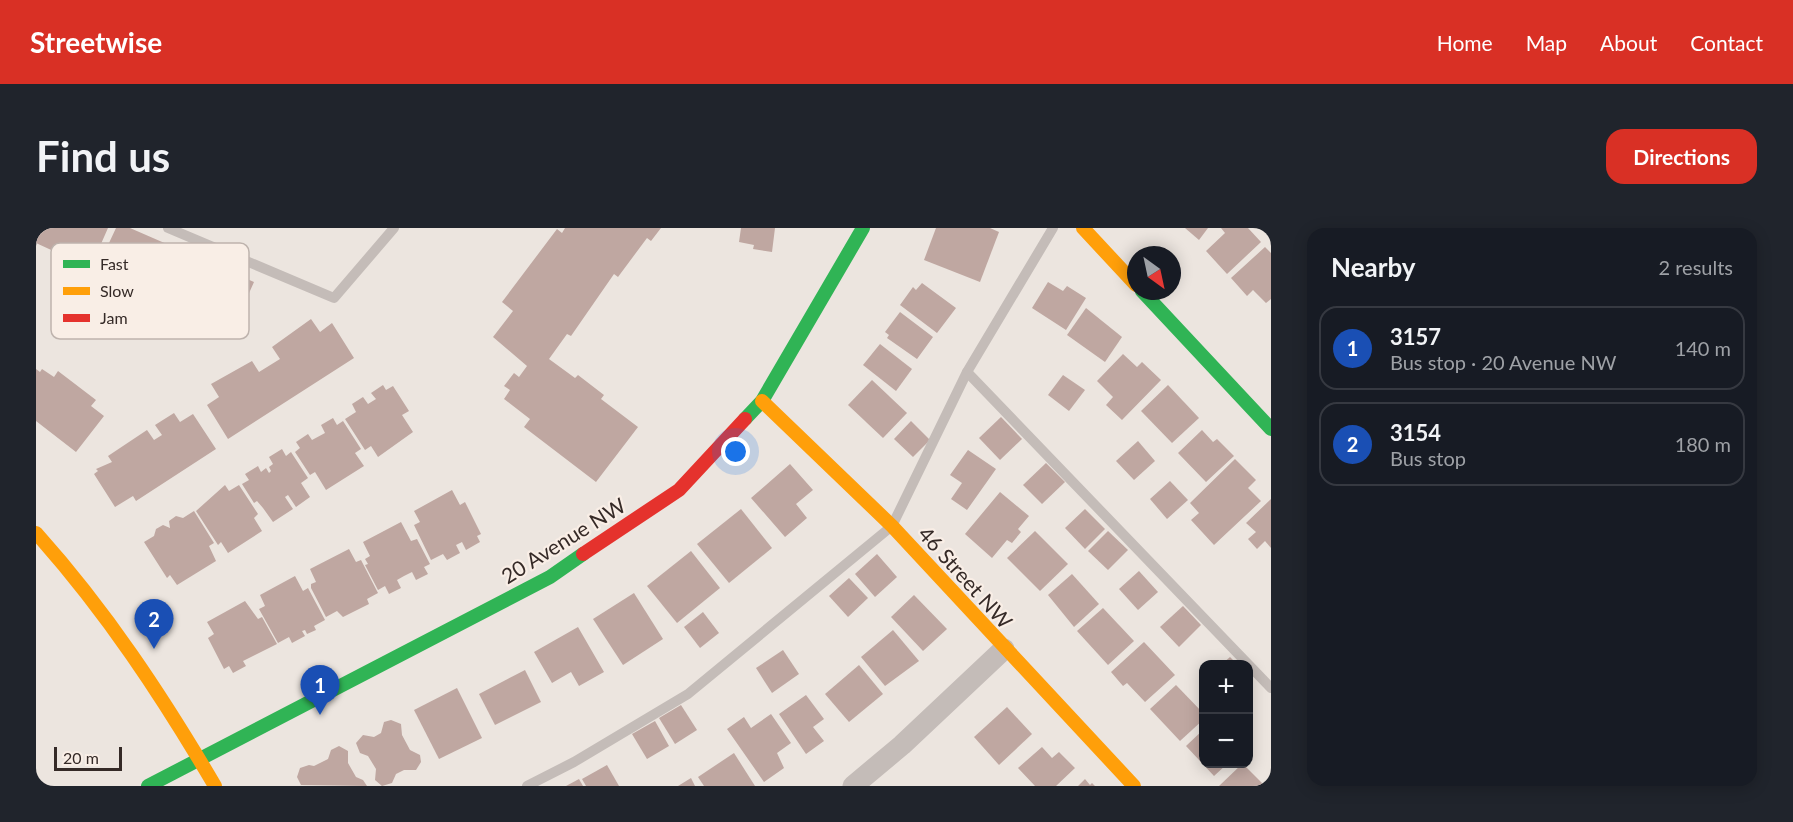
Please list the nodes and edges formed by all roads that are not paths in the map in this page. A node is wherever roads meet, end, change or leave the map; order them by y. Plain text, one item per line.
1 (168, 228) edge
2 (394, 228) edge
3 (863, 228) edge
4 (1053, 228) edge
5 (1083, 228) edge
6 (204, 243) edge
7 (249, 262) edge
8 (1127, 275) edge
9 (1150, 300) edge
10 (968, 372) junction
11 (762, 401) junction
12 (1271, 429) edge
13 (892, 526) junction
14 (36, 533) edge
15 (1004, 649) junction
16 (1271, 688) edge
17 (200, 760) junction
18 (148, 786) edge
19 (215, 786) edge
20 (527, 786) edge
21 (852, 786) edge
22 (1134, 786) edge

1 - 6 lane
2 - 7 lane
3 - 11 street, 20 Avenue NW
4 - 10 lane
5 - 8 street
9 - 12 street
10 - 13 lane
10 - 16 lane
11 - 13 street, 46 Street NW
11 - 17 street, 20 Avenue NW
13 - 15 street, 46 Street NW
13 - 20 lane
14 - 17 street
15 - 21 street
15 - 22 street, 46 Street NW
17 - 18 street, 20 Avenue NW
17 - 19 street

